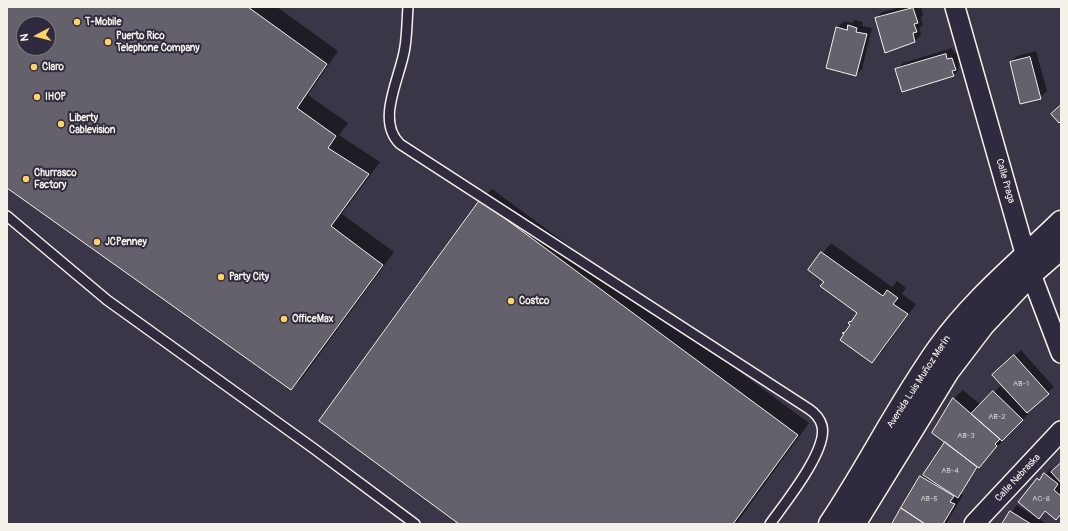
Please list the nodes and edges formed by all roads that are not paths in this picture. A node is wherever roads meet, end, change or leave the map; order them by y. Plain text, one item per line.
1 (408, 7) edge
2 (955, 7) edge
3 (8, 219) edge
4 (1061, 222) edge
5 (1061, 248) edge
6 (1029, 265) junction
7 (1061, 353) edge
8 (1061, 431) edge
9 (415, 524) edge
10 (770, 524) edge
11 (830, 524) edge
12 (854, 524) edge
13 (974, 524) edge

1 - 10 lane
2 - 6 street, Calle Praga
3 - 9 lane
4 - 6 main road, Avenida Luis Muñoz Marín
5 - 6 main road, Avenida Luis Muñoz Marín
6 - 7 street, Calle Praga
6 - 11 main road, Avenida Luis Muñoz Marín
6 - 12 main road, Avenida Luis Muñoz Marín
8 - 13 street, Calle Nebraska

